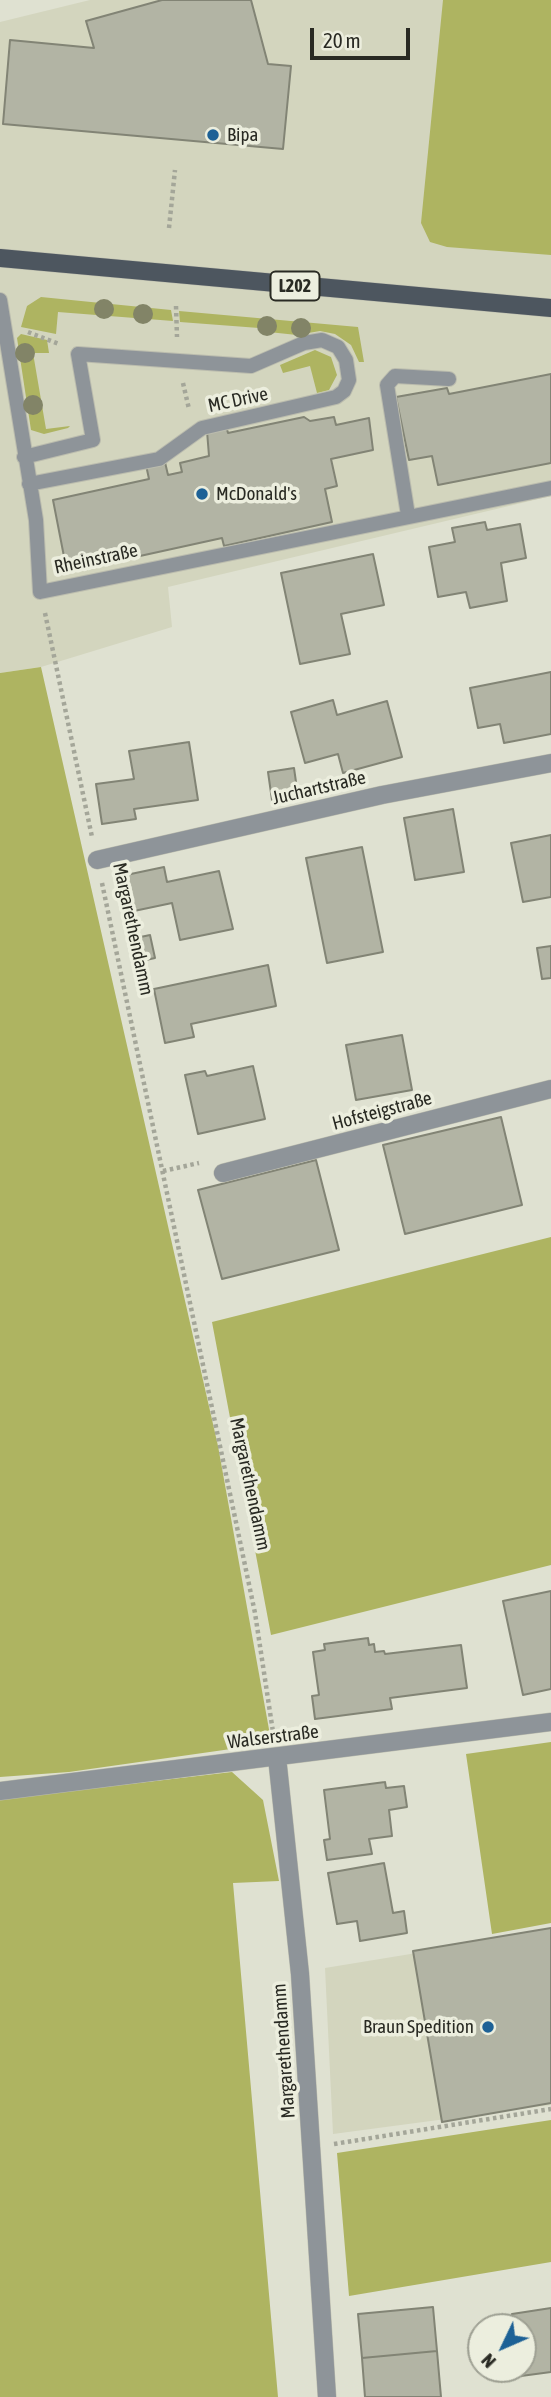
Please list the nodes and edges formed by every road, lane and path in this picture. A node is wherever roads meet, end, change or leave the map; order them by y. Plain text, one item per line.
1 (175, 170) dead end
2 (169, 228) dead end
3 (0, 258) edge
4 (0, 268) edge
5 (0, 300) edge
6 (176, 306) dead end
7 (551, 308) edge
8 (177, 322) dead end
9 (3, 342) edge
10 (449, 379) dead end
11 (24, 457) junction
12 (29, 484) junction
13 (551, 488) edge
14 (408, 515) junction
15 (40, 593) junction
16 (551, 763) edge
17 (97, 860) junction
18 (551, 1088) edge
19 (223, 1173) dead end
20 (551, 1722) edge
21 (277, 1757) junction
22 (0, 1791) edge
23 (551, 2109) edge
24 (327, 2146) dead end
25 (327, 2397) edge

1 - 2 path
3 - 4 lane
3 - 7 main road, L202
5 - 9 lane, Rheinstraße
6 - 8 path
9 - 11 lane, Rheinstraße
10 - 14 lane
11 - 12 lane, Rheinstraße
11 - 12 lane, MC Drive
12 - 15 lane, Rheinstraße
13 - 14 lane, Rheinstraße
14 - 15 lane, Rheinstraße
15 - 17 path, Margarethendamm
16 - 17 street, Juchartstraße
17 - 21 path, Margarethendamm
18 - 19 street, Hofsteigstraße
20 - 21 street, Walserstraße
21 - 22 street, Walserstraße
21 - 25 street, Margarethendamm
23 - 24 path

